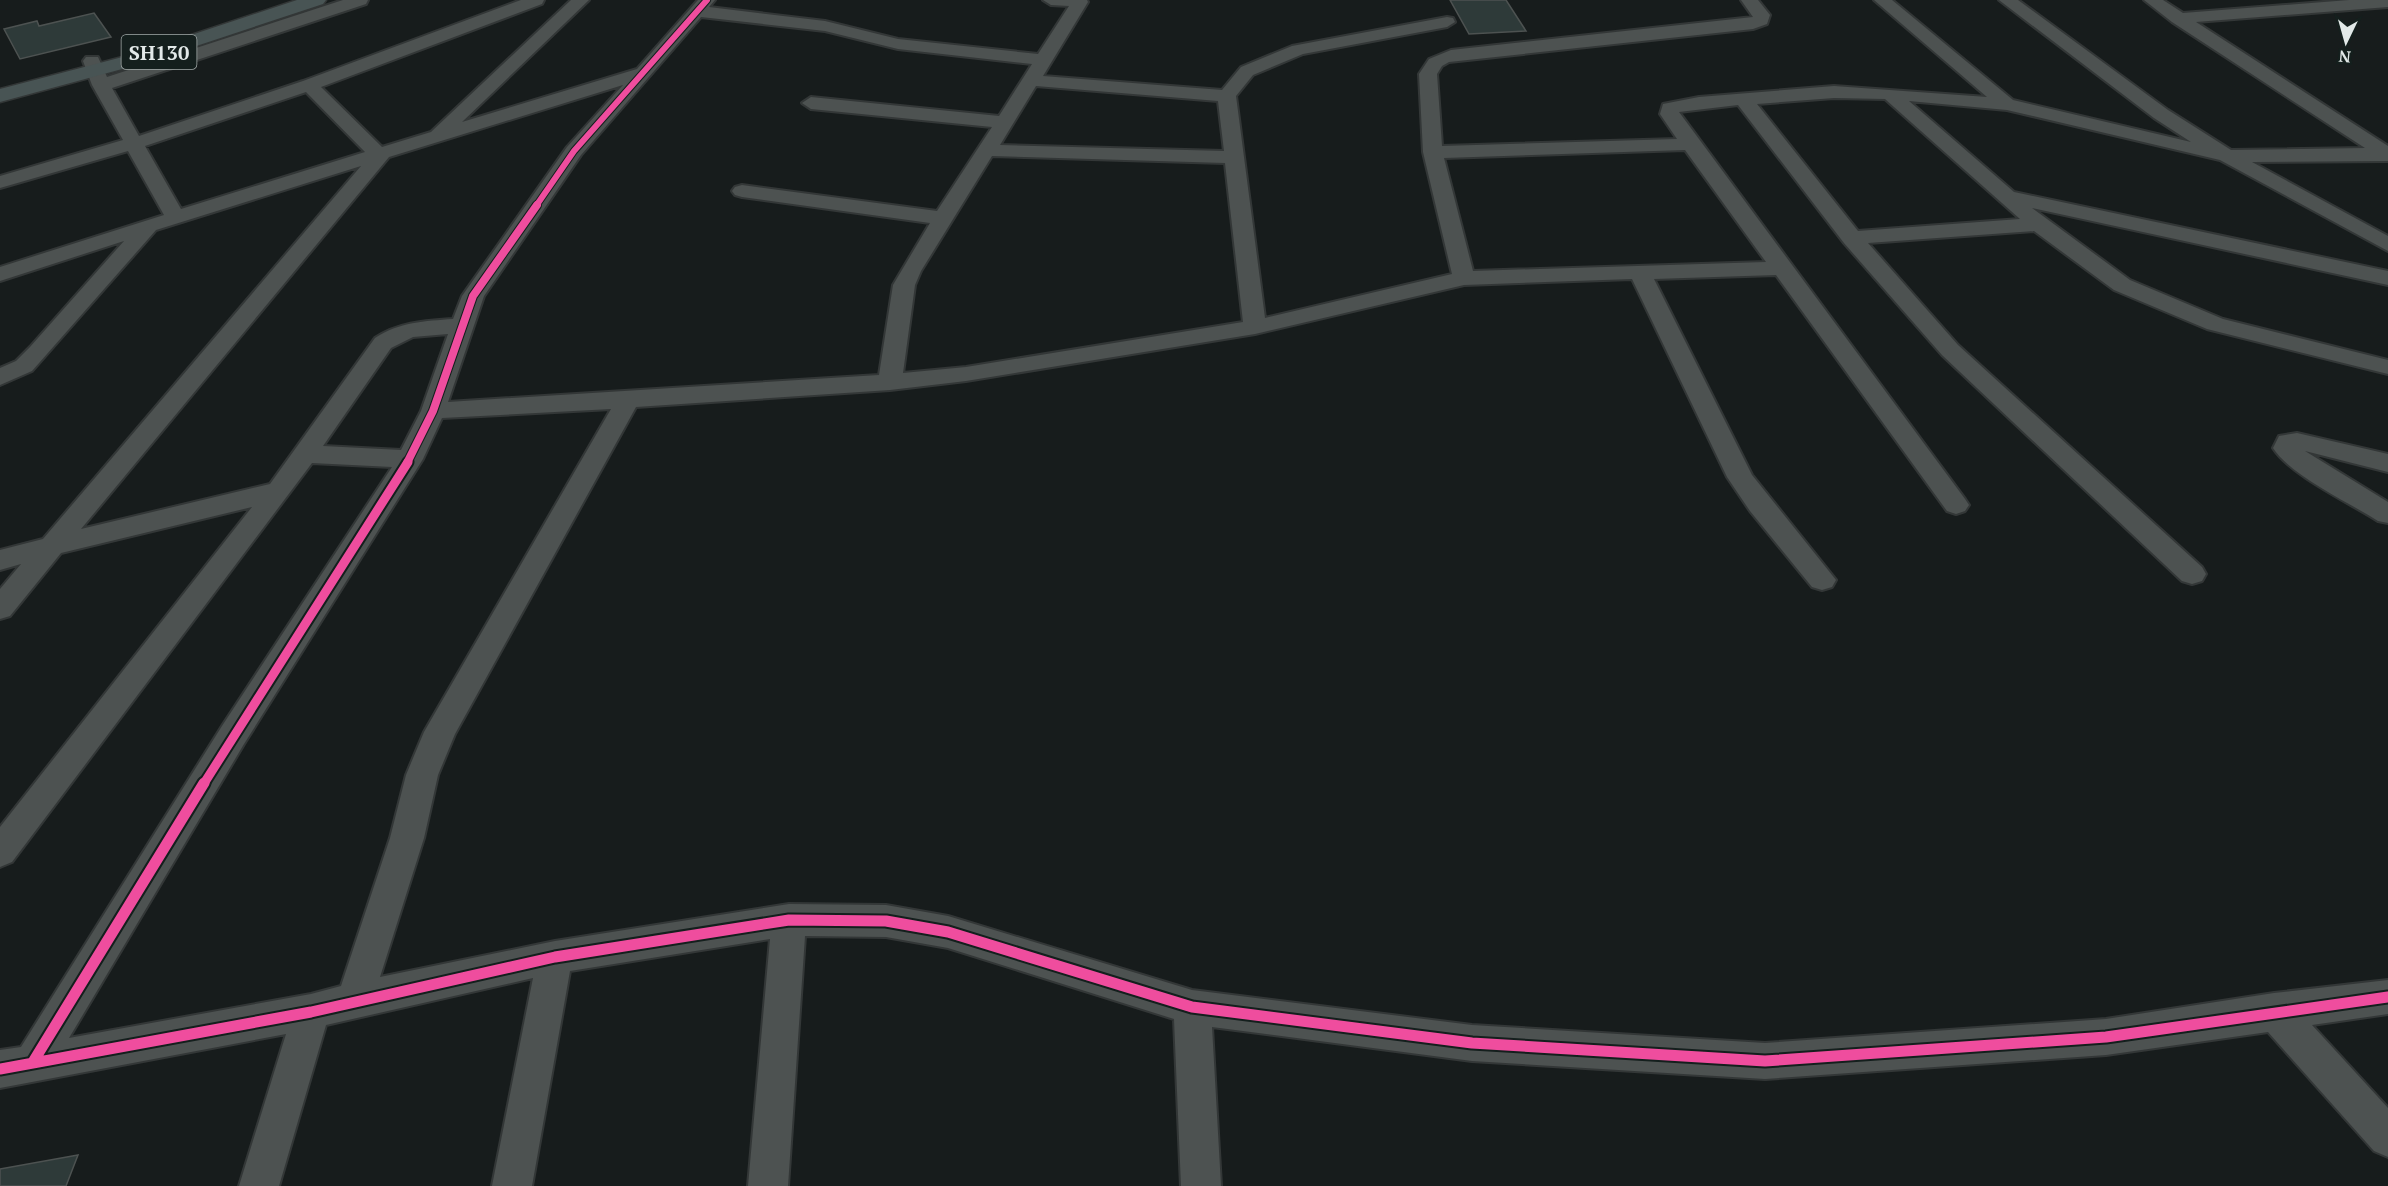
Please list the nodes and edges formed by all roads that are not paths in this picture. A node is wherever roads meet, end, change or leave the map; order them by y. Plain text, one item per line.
1 (270, 0) edge
2 (316, 0) edge
3 (360, 0) edge
4 (536, 0) edge
5 (581, 0) edge
6 (1051, 0) edge
7 (1749, 0) edge
8 (1882, 0) edge
9 (2007, 0) edge
10 (2152, 0) edge
11 (2388, 2) edge
12 (702, 5) edge
13 (2178, 18) junction
14 (1456, 54) junction
15 (1042, 60) junction
16 (96, 72) junction
17 (641, 73) junction
18 (1030, 80) junction
19 (0, 81) edge
20 (309, 85) junction
21 (1890, 94) junction
22 (0, 96) edge
23 (1227, 96) junction
24 (1743, 99) junction
25 (811, 103) dead end
26 (2007, 104) junction
27 (1002, 122) junction
28 (434, 138) junction
29 (135, 143) junction
30 (1690, 144) junction
31 (985, 150) junction
32 (1433, 152) junction
33 (2387, 154) edge
34 (380, 156) junction
35 (2227, 156) junction
36 (1234, 157) junction
37 (0, 182) edge
38 (742, 191) dead end
39 (2007, 197) junction
40 (175, 216) junction
41 (941, 218) junction
42 (2038, 224) junction
43 (150, 225) junction
44 (1852, 238) junction
45 (2388, 245) edge
46 (1784, 268) junction
47 (1640, 272) junction
48 (0, 274) edge
49 (1464, 278) junction
50 (2388, 278) edge
51 (461, 326) junction
52 (1255, 327) junction
53 (2388, 367) edge
54 (0, 378) edge
55 (891, 382) junction
56 (628, 400) junction
57 (433, 411) junction
58 (304, 454) junction
59 (410, 459) junction
60 (2388, 464) edge
61 (279, 491) junction
62 (1956, 505) dead end
63 (2388, 514) edge
64 (52, 546) junction
65 (0, 560) edge
66 (2192, 574) dead end
67 (1822, 580) dead end
68 (0, 608) edge
69 (0, 852) edge
70 (789, 920) junction
71 (555, 957) junction
72 (2388, 997) edge
73 (355, 1000) junction
74 (1192, 1007) junction
75 (2274, 1011) junction
76 (311, 1012) junction
77 (16, 1066) edge
78 (2388, 1137) edge
79 (259, 1186) edge
80 (512, 1186) edge
81 (768, 1186) edge
82 (1201, 1186) edge

1 - 16 main road
2 - 16 main road, SH130
3 - 16 street
4 - 20 street
5 - 28 street
6 - 15 street
7 - 14 street
8 - 26 street
9 - 35 street
10 - 13 street
11 - 13 street
12 - 15 street
12 - 17 street
13 - 33 street
14 - 23 street
14 - 32 street
15 - 18 street
16 - 19 main road
16 - 22 main road, SH130
16 - 29 street
17 - 28 street
17 - 51 street
18 - 23 street
18 - 27 street
20 - 29 street
20 - 34 street
21 - 24 street
21 - 26 street
21 - 39 street
23 - 36 street
24 - 30 street
24 - 44 street
25 - 27 street
26 - 35 street
27 - 31 street
28 - 34 street
29 - 37 street
29 - 40 street
30 - 32 street
30 - 46 street
31 - 36 street
31 - 41 street
32 - 49 street
33 - 35 street
34 - 40 street
34 - 64 street
35 - 45 street
36 - 52 street
38 - 41 street
39 - 42 street
39 - 50 street
40 - 43 street
41 - 55 street
42 - 44 street
42 - 53 street
43 - 48 street
43 - 54 street
44 - 66 street
46 - 47 street
46 - 62 street
47 - 49 street
47 - 67 street
49 - 52 street
51 - 57 street
51 - 58 street
52 - 55 street
55 - 56 street
56 - 57 street
56 - 73 street
57 - 59 street
58 - 59 street
58 - 61 street
59 - 77 street
60 - 63 street
61 - 64 street
61 - 69 street
64 - 65 street
64 - 68 street
70 - 71 street
70 - 74 street
70 - 81 street
71 - 73 street
71 - 80 street
72 - 75 street
73 - 76 street
74 - 75 street
74 - 82 street
75 - 78 street
76 - 77 street
76 - 79 street

